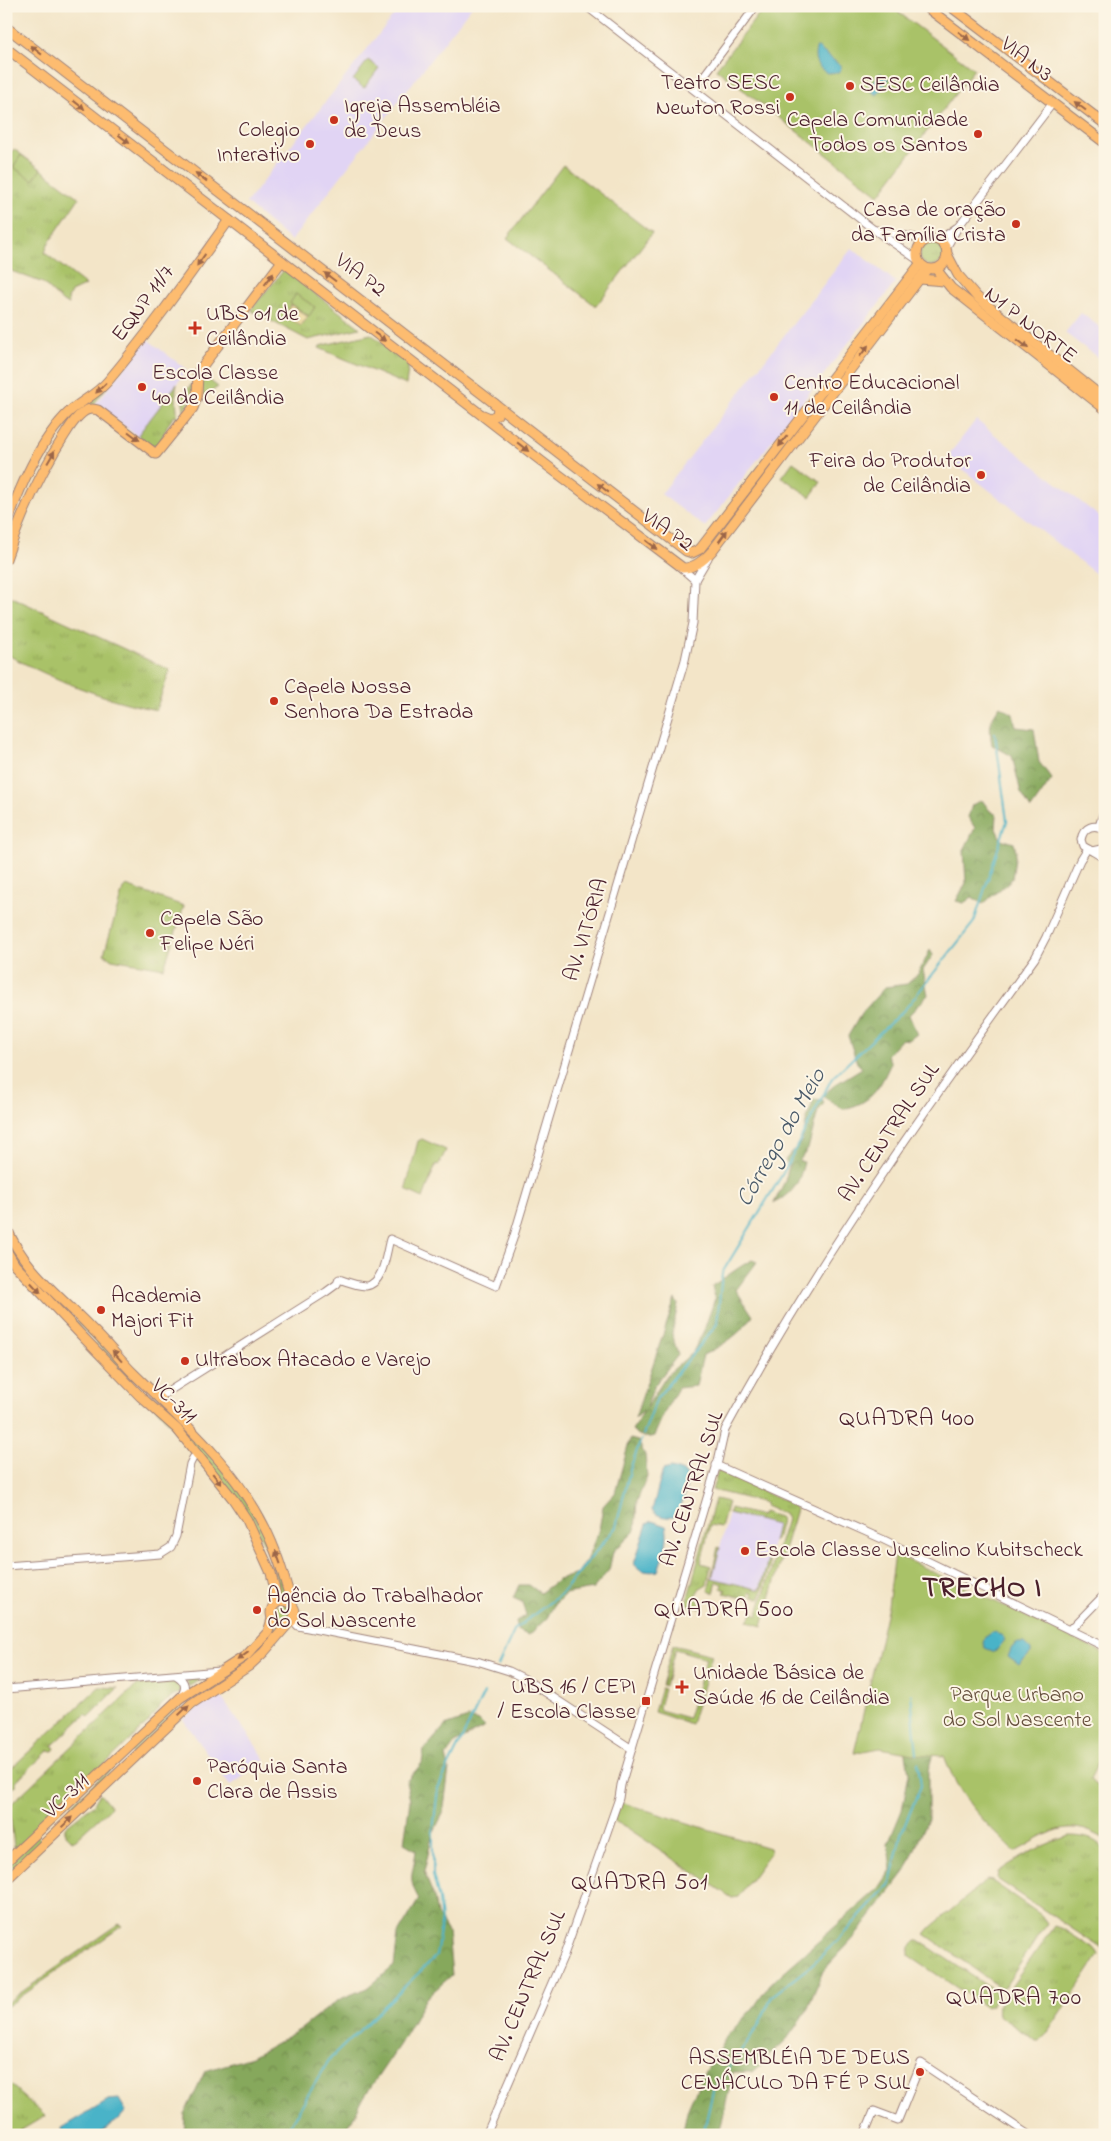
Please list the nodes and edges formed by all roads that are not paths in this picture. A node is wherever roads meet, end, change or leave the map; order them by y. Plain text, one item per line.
1 (586, 6) edge
2 (756, 6) edge
3 (944, 6) edge
4 (950, 6) edge
5 (926, 7) edge
6 (6, 27) edge
7 (6, 48) edge
8 (1017, 58) junction
9 (694, 89) junction
10 (1052, 104) junction
11 (1105, 124) edge
12 (1103, 142) edge
13 (156, 143) junction
14 (165, 150) junction
15 (145, 156) junction
16 (157, 165) junction
17 (229, 220) junction
18 (958, 227) junction
19 (873, 229) junction
20 (927, 240) junction
21 (938, 240) junction
22 (946, 251) junction
23 (282, 262) junction
24 (925, 266) junction
25 (920, 279) junction
26 (944, 281) junction
27 (354, 295) junction
28 (364, 303) junction
29 (342, 307) junction
30 (354, 317) junction
31 (1105, 399) edge
32 (493, 402) junction
33 (1105, 409) edge
34 (482, 415) junction
35 (516, 420) junction
36 (505, 433) junction
37 (25, 481) junction
38 (35, 487) junction
39 (19, 495) junction
40 (29, 500) junction
41 (6, 526) edge
42 (712, 551) junction
43 (6, 559) edge
44 (678, 566) junction
45 (695, 580) junction
46 (1105, 808) edge
47 (1102, 828) edge
48 (1088, 849) junction
49 (1103, 852) edge
50 (6, 1226) edge
51 (6, 1250) edge
52 (136, 1376) junction
53 (129, 1384) junction
54 (151, 1391) junction
55 (141, 1398) junction
56 (158, 1398) junction
57 (198, 1454) junction
58 (716, 1465) junction
59 (6, 1566) edge
60 (1105, 1594) edge
61 (274, 1604) junction
62 (292, 1604) junction
63 (272, 1619) junction
64 (291, 1623) junction
65 (1070, 1630) junction
66 (1105, 1647) edge
67 (220, 1672) junction
68 (177, 1676) junction
69 (6, 1689) edge
70 (180, 1698) junction
71 (632, 1749) junction
72 (122, 1752) junction
73 (102, 1789) junction
74 (66, 1806) junction
75 (50, 1838) junction
76 (6, 1862) edge
77 (6, 1880) edge
78 (486, 2135) edge
79 (864, 2135) edge
80 (1028, 2135) edge

1 - 9 street, N1 P NORTE
2 - 9 street
3 - 8 main road
4 - 8 main road, VIA N3
5 -> 10 main road, VIA N3
13 -> 6 main road, VIA P2
7 -> 15 main road, VIA P2
11 -> 8 main road, VIA N3
9 - 19 street, N1 P NORTE
10 - 12 main road, VIA N3
10 - 18 street
13 - 14 main road, VIA P2
13 - 15 main road
14 - 16 main road
27 -> 14 main road, VIA P2
15 - 16 main road, VIA P2
16 - 17 main road, VIA P2
17 - 23 main road, VIA P2
17 -> 37 main road, EQNP 11/7
18 - 21 street
18 - 22 street
19 - 20 street, N1 P NORTE
19 - 24 street, N1 P NORTE
20 - 21 main road
20 - 24 main road
21 - 22 main road
22 - 24 main road
22 - 31 main road, N1 P NORTE
23 - 29 main road, VIA P2
38 -> 23 main road
24 - 25 main road
24 - 26 main road, N1 P NORTE
24 -> 35 main road, VIA P2
25 - 26 main road
42 -> 25 main road
26 -> 33 main road, N1 P NORTE
27 - 28 main road, VIA P2
27 - 29 main road
28 - 30 main road
28 - 32 main road, VIA P2
29 - 30 main road, VIA P2
30 -> 34 main road, VIA P2
32 - 34 main road
32 - 35 main road, VIA P2
34 - 36 main road, VIA P2
35 - 36 main road
36 -> 44 main road, VIA P2
37 - 38 main road
37 - 39 main road
38 - 40 main road
39 - 40 main road
39 - 41 main road
40 - 43 main road
42 - 44 main road, VIA P2
42 - 45 street
44 - 45 street
45 - 56 street, AV. VITÓRIA
46 - 47 street, AV. CENTRAL SUL
47 - 48 street, AV. CENTRAL SUL
48 - 49 street
48 - 58 street, AV. CENTRAL SUL
52 -> 50 main road, VC-311
51 -> 53 main road, VC-311
52 - 53 main road
52 - 54 main road, VC-311
53 - 55 main road, VC-311
54 - 55 main road
54 - 56 main road, VC-311
55 - 57 main road, VC-311
62 -> 56 main road, VC-311
57 - 59 street
57 -> 61 main road, VC-311
58 - 65 street
58 - 71 street, AV. CENTRAL SUL
60 - 65 street
61 - 62 main road
61 - 63 main road
62 - 64 main road
63 - 64 main road
63 -> 67 main road, VC-311
64 - 71 street
73 -> 64 main road, VC-311
65 - 66 street
67 - 68 street
67 - 70 main road, VC-311
68 - 69 street
68 - 70 street
70 - 72 main road, VC-311
71 - 78 street, AV. CENTRAL SUL
72 - 73 main road
72 - 74 main road, VC-311
75 -> 73 main road, VC-311
74 - 75 main road
74 - 76 main road, VC-311
75 - 77 main road, VC-311
79 - 80 street

